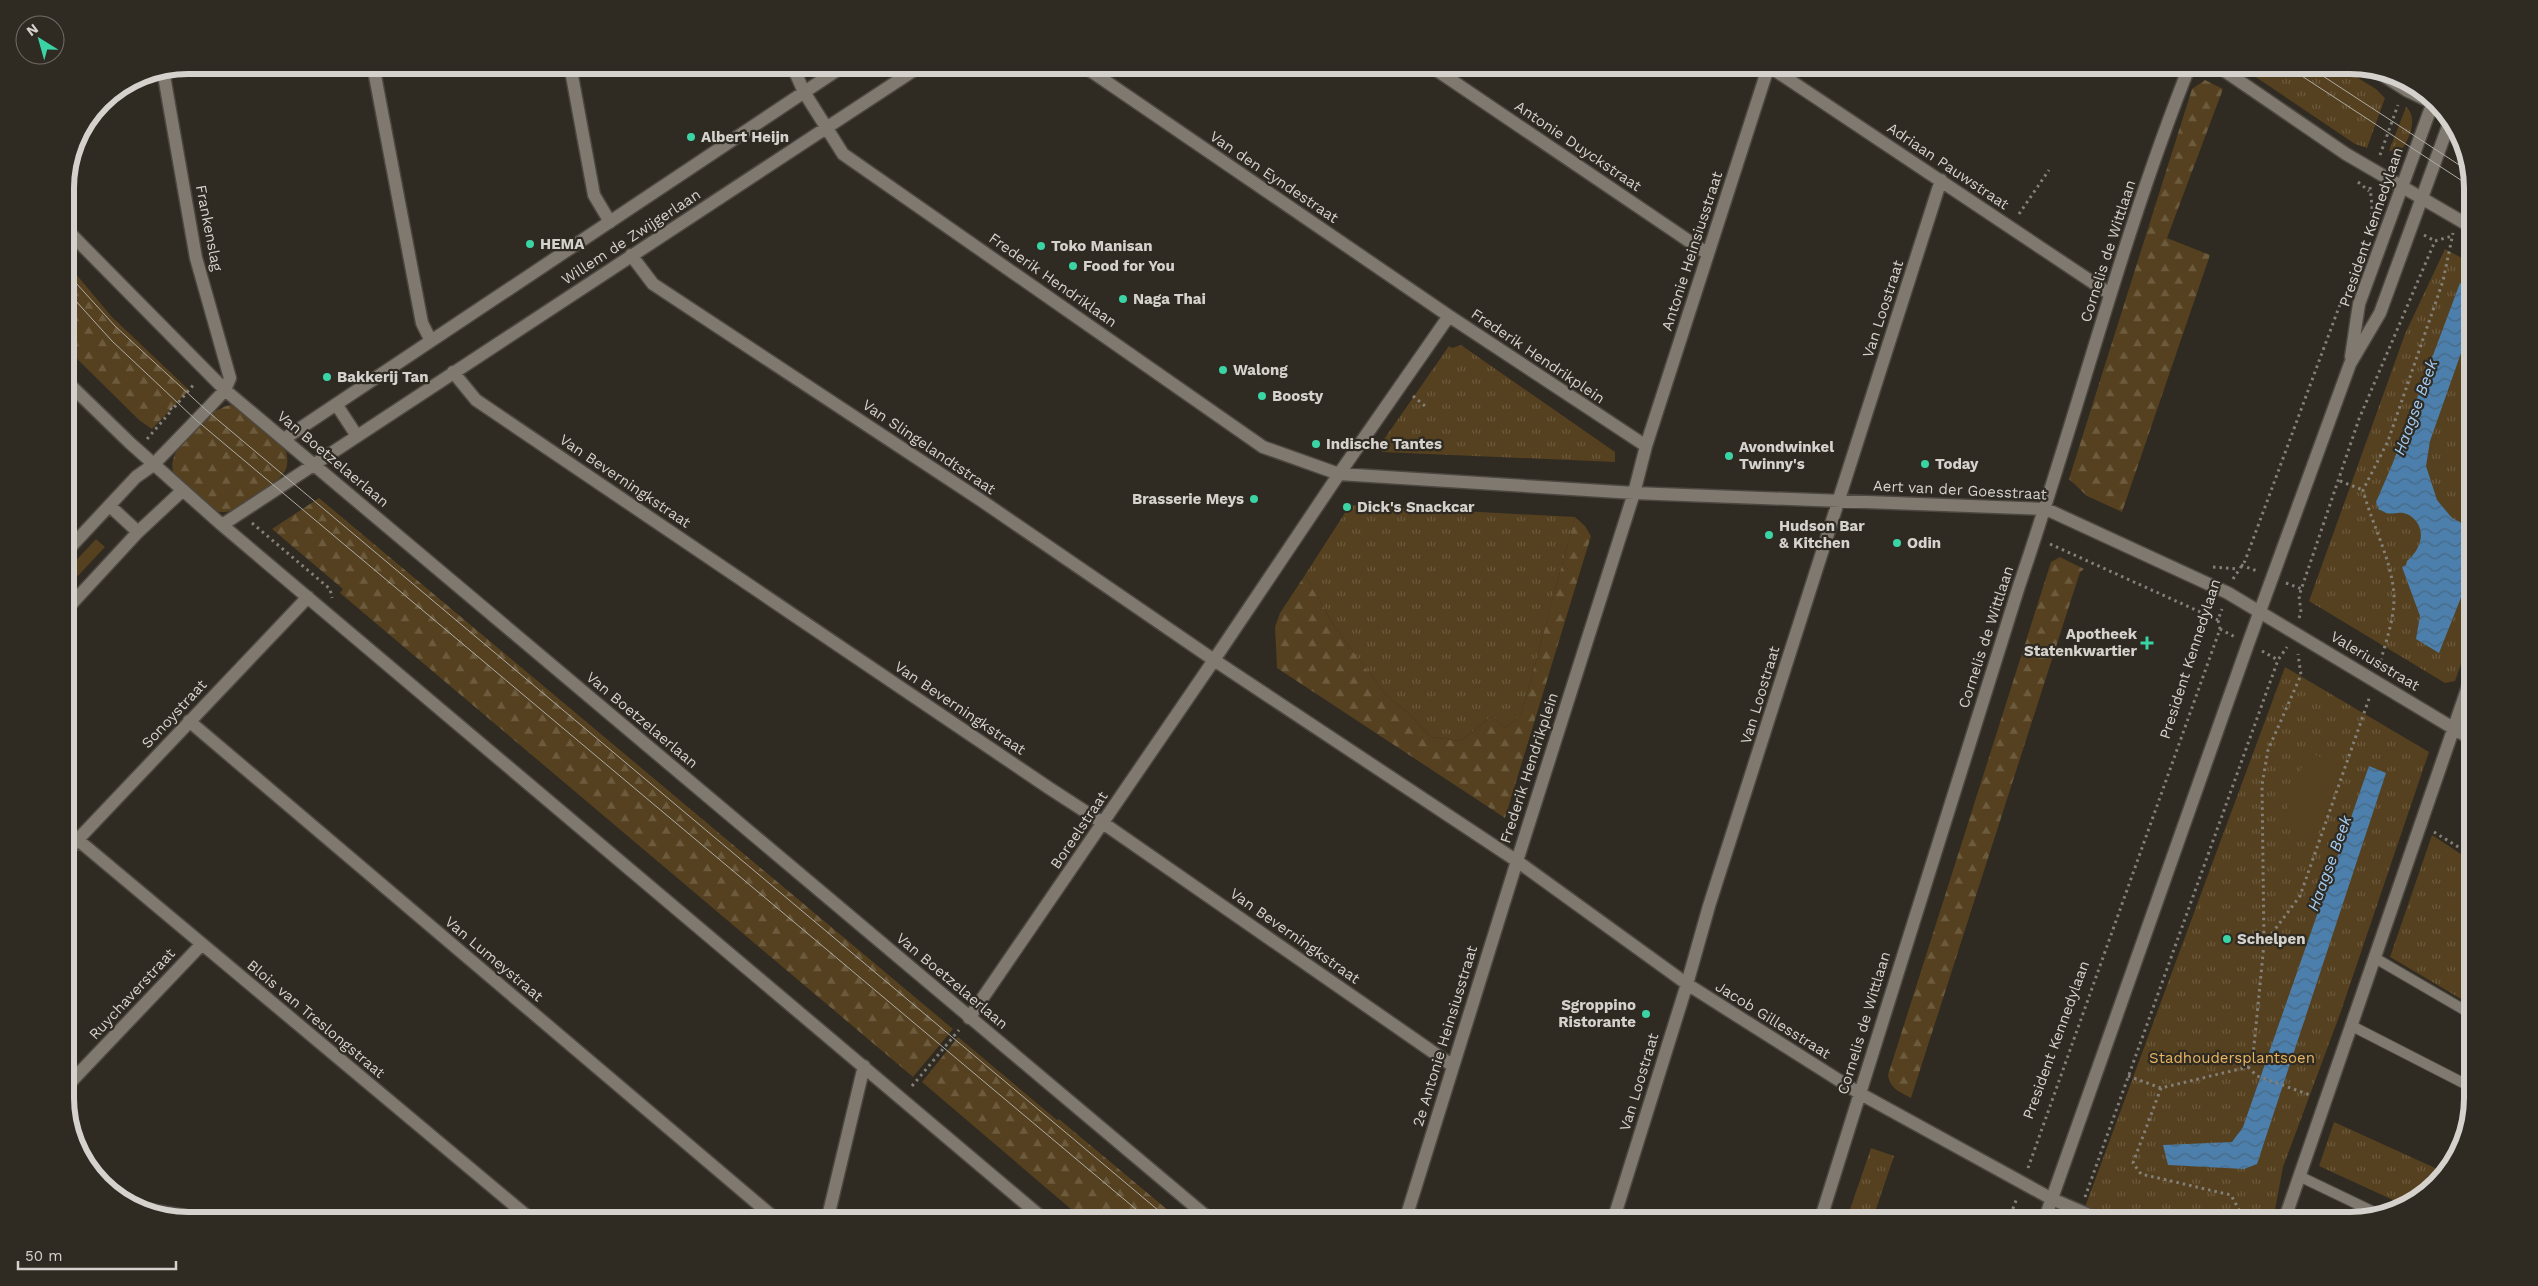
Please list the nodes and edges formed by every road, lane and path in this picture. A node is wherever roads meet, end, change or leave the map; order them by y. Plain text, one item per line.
1 (375, 74) edge
2 (572, 74) edge
3 (796, 74) edge
4 (831, 74) edge
5 (908, 74) edge
6 (1095, 74) edge
7 (1442, 74) edge
8 (1765, 74) edge
9 (1782, 74) edge
10 (2187, 74) edge
11 (2230, 74) edge
12 (164, 76) edge
13 (2394, 83) edge
14 (2406, 90) junction
15 (804, 92) junction
16 (2417, 95) edge
17 (2431, 108) edge
18 (827, 127) junction
19 (2447, 128) edge
20 (2049, 170) dead end
21 (2375, 171) junction
22 (1941, 180) junction
23 (2402, 186) junction
24 (2422, 198) junction
25 (610, 222) junction
26 (2464, 223) edge
27 (2010, 227) junction
28 (2367, 230) dead end
29 (74, 237) edge
30 (1708, 254) junction
31 (630, 255) junction
32 (2110, 294) junction
33 (2343, 294) dead end
34 (1449, 316) junction
35 (431, 341) junction
36 (2350, 364) junction
37 (453, 372) junction
38 (191, 387) dead end
39 (74, 389) edge
40 (225, 390) junction
41 (336, 404) junction
42 (357, 436) junction
43 (284, 440) junction
44 (128, 441) junction
45 (1646, 446) junction
46 (153, 465) junction
47 (314, 465) junction
48 (1339, 474) junction
49 (2340, 481) junction
50 (183, 490) junction
51 (2363, 490) junction
52 (1634, 493) junction
53 (1838, 500) junction
54 (110, 506) junction
55 (2046, 508) junction
56 (240, 513) junction
57 (222, 525) junction
58 (138, 532) junction
59 (2035, 538) junction
60 (74, 543) edge
61 (2228, 593) junction
62 (308, 597) junction
63 (74, 601) edge
64 (324, 610) junction
65 (2260, 612) junction
66 (2218, 620) junction
67 (2299, 634) junction
68 (1214, 660) junction
69 (2376, 681) junction
70 (2464, 699) edge
71 (190, 721) junction
72 (2454, 728) junction
73 (2464, 734) edge
74 (1104, 823) junction
75 (2421, 824) junction
76 (78, 840) junction
77 (74, 844) edge
78 (2464, 850) edge
79 (1517, 861) junction
80 (2264, 944) junction
81 (201, 945) junction
82 (2375, 958) junction
83 (1687, 984) junction
84 (2464, 1010) edge
85 (969, 1018) junction
86 (2352, 1026) junction
87 (864, 1066) junction
88 (1453, 1066) junction
89 (2248, 1067) junction
90 (2128, 1076) junction
91 (74, 1079) edge
92 (2464, 1083) edge
93 (2161, 1088) junction
94 (1859, 1094) junction
95 (903, 1098) junction
96 (2327, 1101) junction
97 (2301, 1177) junction
98 (2022, 1184) junction
99 (2052, 1199) junction
100 (2370, 1210) edge
101 (522, 1212) edge
102 (767, 1212) edge
103 (829, 1212) edge
104 (1036, 1212) edge
105 (1201, 1212) edge
106 (1408, 1212) edge
107 (1615, 1212) edge
108 (1823, 1212) edge
109 (2011, 1212) edge
110 (2047, 1212) edge
111 (2079, 1212) joint
112 (2240, 1212) edge
113 (2287, 1212) edge

1 - 35 street
2 - 25 street
3 - 15 street, Frederik Hendriklaan
4 - 15 street, Willem de Zwijgerlaan
5 - 18 street, Willem de Zwijgerlaan
6 - 34 street, Van den Eyndestraat
7 - 30 street, Antonie Duyckstraat
8 - 30 street, Antonie Heinsiusstraat
9 - 22 street, Adriaan Pauwstraat
10 - 32 street, Cornelis de Wittlaan
11 - 21 street
12 - 40 street, Frankenslag
13 - 14 street
14 - 16 street
14 - 21 path, President Kennedylaan
15 - 18 street, Frederik Hendriklaan
15 - 25 street, Willem de Zwijgerlaan
17 - 23 street, President Kennedylaan
18 - 31 street, Willem de Zwijgerlaan
18 - 48 street, Frederik Hendriklaan
19 - 24 street, President Kennedylaan
20 - 27 path
21 - 23 street
21 - 28 path, President Kennedylaan
22 - 27 street, Adriaan Pauwstraat
22 - 53 street, Van Loostraat
23 - 24 street
23 - 36 street, President Kennedylaan
24 - 26 street
24 - 36 street, President Kennedylaan
25 - 35 street, Willem de Zwijgerlaan
27 - 32 street, Adriaan Pauwstraat
29 - 40 street, Van Boetzelaerlaan
30 - 45 street, Antonie Heinsiusstraat
31 - 37 street, Willem de Zwijgerlaan
31 - 68 street, Van Slingelandtstraat
32 - 55 street, Cornelis de Wittlaan
33 - 61 path, President Kennedylaan
34 - 45 street, Frederik Hendrikplein
34 - 48 street, Frederik Hendrikplein
35 - 41 street, Willem de Zwijgerlaan
36 - 65 street, President Kennedylaan
37 - 42 street, Willem de Zwijgerlaan
37 - 74 street, Van Beverningkstraat
38 - 44 path
39 - 44 street
40 - 43 street, Van Boetzelaerlaan
40 - 46 street
41 - 42 street
41 - 43 street, Willem de Zwijgerlaan
42 - 47 street, Willem de Zwijgerlaan
43 - 47 street, Van Boetzelaerlaan
44 - 46 street
45 - 52 street, Antonie Heinsiusstraat
46 - 50 street
46 - 54 street
47 - 56 street, Willem de Zwijgerlaan
47 - 85 street, Van Boetzelaerlaan
48 - 52 street
48 - 68 street, Frederik Hendrikplein
49 - 51 path
49 - 51 path
49 - 67 path
50 - 57 street
50 - 58 street
51 - 69 path
52 - 53 street, Aert van der Goesstraat
52 - 79 street, Frederik Hendrikplein
53 - 55 street, Aert van der Goesstraat
53 - 83 street, Van Loostraat
54 - 58 street
54 - 60 street
55 - 59 street, Cornelis de Wittlaan
55 - 61 street, Aert van der Goesstraat
56 - 57 street, Willem de Zwijgerlaan
56 - 64 path
57 - 62 street
58 - 63 street
59 - 66 path
59 - 94 street, Cornelis de Wittlaan
61 - 65 street, Aert van der Goesstraat
61 - 66 path, President Kennedylaan
62 - 64 street
62 - 71 street, Sonoystraat
64 - 87 street
65 - 67 street, Valeriusstraat
65 - 99 street, President Kennedylaan
66 - 98 path, President Kennedylaan
67 - 69 street, Valeriusstraat
67 - 80 path
67 - 90 path
68 - 74 street, Boreelstraat
68 - 79 street, Frederik Hendrikplein
69 - 72 street, Valeriusstraat
69 - 80 path
70 - 72 street
71 - 76 street, Sonoystraat
71 - 102 street, Van Lumeystraat
72 - 73 street, Valeriusstraat
72 - 75 street
74 - 85 street, Boreelstraat
74 - 88 street, Van Beverningkstraat
75 - 78 path
75 - 82 street
76 - 77 street, Sonoystraat
76 - 81 street, Blois van Treslongstraat
79 - 83 street, Jacob Gillesstraat
79 - 88 street, 2e Antonie Heinsiusstraat
80 - 89 path
81 - 91 street, Ruychaverstraat
81 - 101 street, Blois van Treslongstraat
82 - 84 lane
82 - 86 street
83 - 94 street, Jacob Gillesstraat
83 - 107 street, Van Loostraat
85 - 95 path
85 - 105 street, Van Boetzelaerlaan
86 - 92 lane
86 - 96 street
87 - 95 street
87 - 103 street
88 - 106 street, 2e Antonie Heinsiusstraat
89 - 93 path
89 - 96 path
90 - 93 path
90 - 111 path
93 - 112 path
94 - 98 street, Jacob Gillesstraat
94 - 108 street, Cornelis de Wittlaan
95 - 104 street
96 - 97 street
97 - 100 lane
97 - 113 street
98 - 99 street, Jacob Gillesstraat
98 - 109 path, President Kennedylaan
99 - 110 street, President Kennedylaan
99 - 111 street

